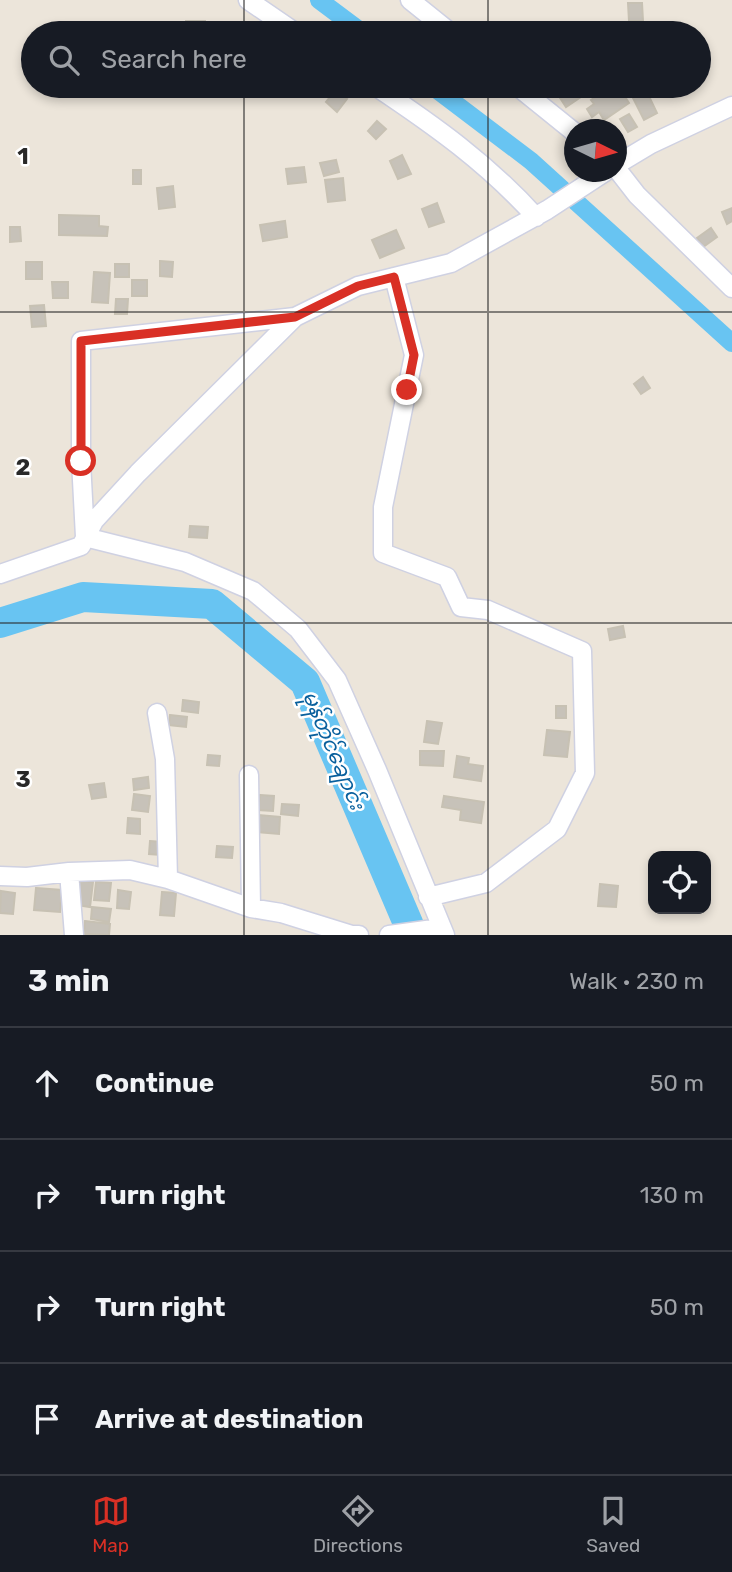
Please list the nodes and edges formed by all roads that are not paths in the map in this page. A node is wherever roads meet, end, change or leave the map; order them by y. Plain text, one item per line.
1 (248, 0) edge
2 (410, 0) edge
3 (279, 21) edge
4 (436, 21) edge
5 (392, 98) edge
6 (532, 98) edge
7 (732, 106) edge
8 (564, 123) edge
9 (627, 160) edge
10 (627, 180) edge
11 (589, 182) edge
12 (536, 217) junction
13 (394, 277) junction
14 (732, 288) edge
15 (295, 317) junction
16 (85, 537) junction
17 (0, 574) edge
18 (157, 713) dead end
19 (249, 775) dead end
20 (69, 872) junction
21 (0, 876) edge
22 (168, 879) junction
23 (428, 897) junction
24 (251, 908) junction
25 (443, 932) edge
26 (74, 935) edge
27 (352, 935) edge
28 (359, 935) edge
29 (389, 935) edge

1 - 3 street
2 - 4 street
5 - 12 street
6 - 8 street
7 - 9 street
10 - 14 street
11 - 12 street
12 - 13 street
13 - 15 street
13 - 23 street
15 - 16 street
15 - 16 street
16 - 17 street
16 - 23 street
18 - 22 street
19 - 24 street
20 - 21 street
20 - 22 street
20 - 26 street
22 - 24 street
23 - 25 street
24 - 27 street
25 - 29 street
27 - 28 street

